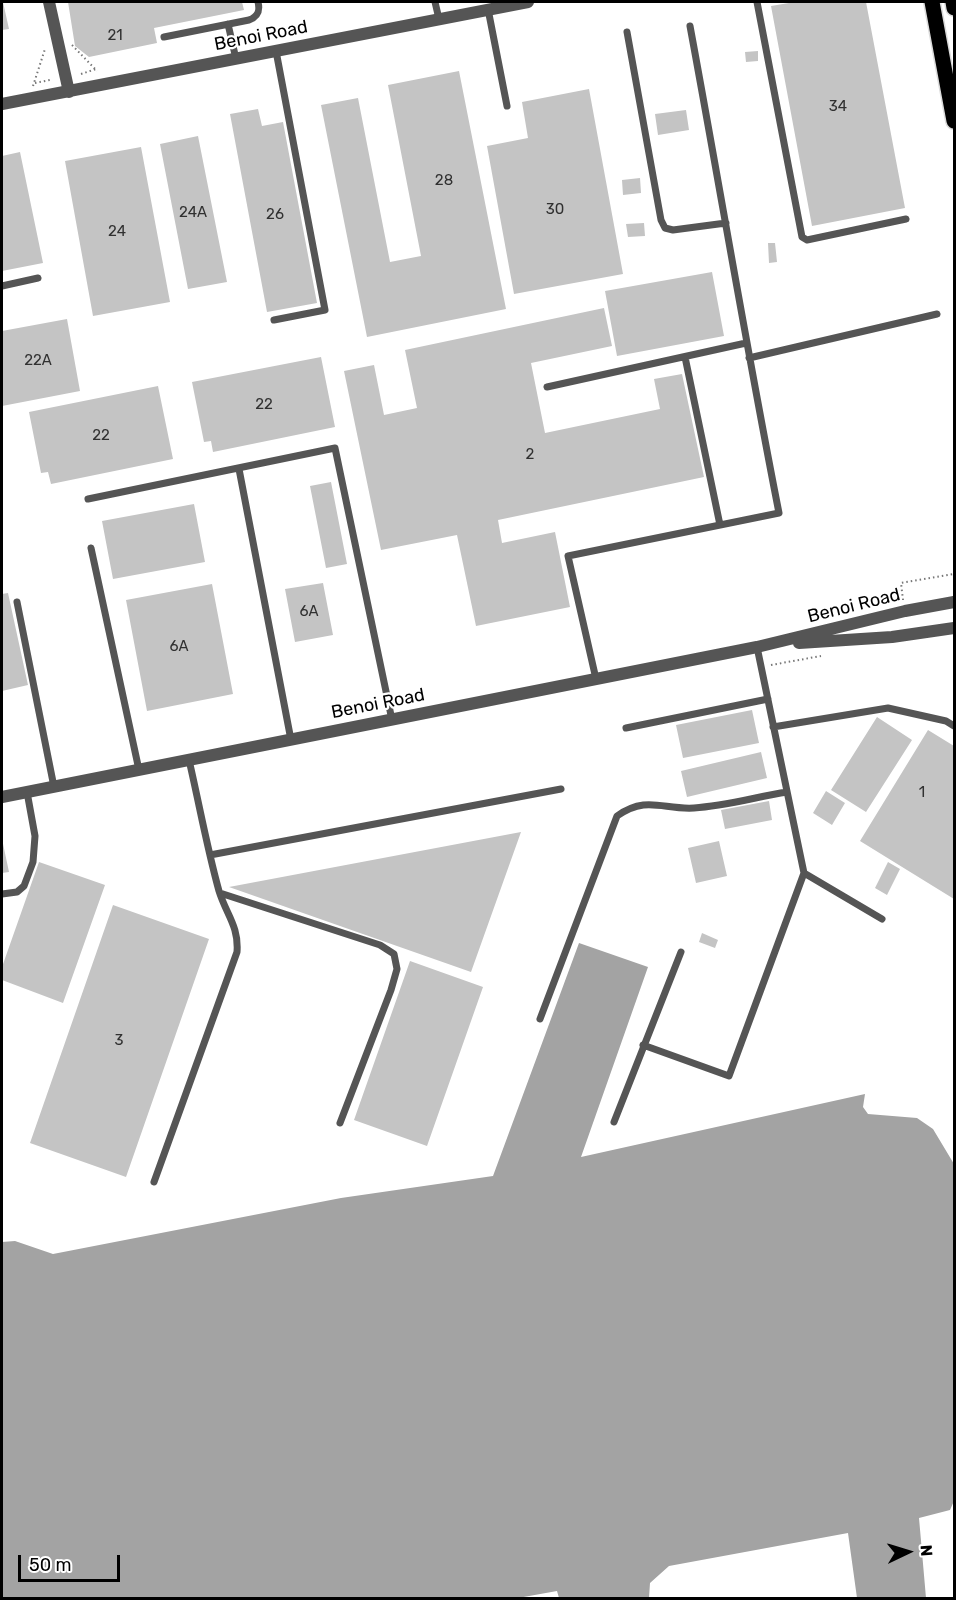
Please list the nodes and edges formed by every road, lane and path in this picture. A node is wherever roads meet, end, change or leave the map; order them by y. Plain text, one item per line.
1 (49, 2) edge
2 (258, 2) edge
3 (435, 2) edge
4 (528, 2) edge
5 (757, 2) edge
6 (932, 2) edge
7 (953, 2) edge
8 (954, 8) edge
9 (488, 9) junction
10 (439, 19) junction
11 (228, 24) junction
12 (690, 26) dead end
13 (627, 32) dead end
14 (164, 37) dead end
15 (72, 45) dead end
16 (46, 46) dead end
17 (276, 51) junction
18 (236, 59) junction
19 (96, 69) junction
20 (79, 75) dead end
21 (53, 80) dead end
22 (34, 83) junction
23 (109, 84) junction
24 (69, 92) junction
25 (28, 99) junction
26 (2, 104) edge
27 (507, 106) dead end
28 (954, 121) edge
29 (906, 219) dead end
30 (726, 224) junction
31 (38, 279) dead end
32 (2, 286) edge
33 (937, 314) dead end
34 (274, 320) dead end
35 (746, 343) junction
36 (685, 357) junction
37 (748, 358) junction
38 (547, 387) dead end
39 (239, 469) junction
40 (88, 499) dead end
41 (720, 525) junction
42 (91, 548) dead end
43 (954, 574) edge
44 (17, 602) dead end
45 (954, 602) edge
46 (905, 611) junction
47 (954, 628) edge
48 (760, 647) junction
49 (596, 679) junction
50 (768, 699) junction
51 (392, 720) junction
52 (954, 726) edge
53 (773, 727) junction
54 (626, 728) dead end
55 (291, 740) junction
56 (189, 760) junction
57 (140, 770) junction
58 (54, 787) junction
59 (561, 789) dead end
60 (27, 792) junction
61 (787, 792) junction
62 (2, 797) edge
63 (210, 855) junction
64 (804, 873) junction
65 (220, 893) junction
66 (2, 894) edge
67 (882, 919) dead end
68 (681, 952) dead end
69 (540, 1019) dead end
70 (643, 1045) junction
71 (614, 1122) dead end
72 (340, 1123) dead end
73 (154, 1182) dead end

1 - 24 street
2 - 11 lane
3 - 10 lane
4 - 9 street, Benoi Road
5 - 29 lane
6 - 28 main road
7 - 8 main road
9 - 10 street, Benoi Road
9 - 27 lane
10 - 17 street, Benoi Road
11 - 14 lane
11 - 18 lane
12 - 30 lane
13 - 30 lane
15 - 19 path
16 - 22 path
17 - 18 street, Benoi Road
17 - 34 lane
18 - 23 street, Benoi Road
19 - 20 path
19 - 23 path
21 - 22 path
22 - 25 path
23 - 24 street, Benoi Road
24 - 25 street, Benoi Road
25 - 26 street, Benoi Road
30 - 35 lane
31 - 32 lane
33 - 37 lane
35 - 36 lane
35 - 37 lane
36 - 38 lane
36 - 41 lane
37 - 41 lane
39 - 40 lane
39 - 51 lane
39 - 55 lane
41 - 49 lane
42 - 57 lane
43 - 46 path
44 - 58 lane
45 - 46 street, Benoi Road
46 - 48 street, Benoi Road
47 - 48 street, Benoi Road
48 - 49 street, Benoi Road
48 - 50 lane
49 - 51 street, Benoi Road
50 - 53 lane
50 - 54 lane
51 - 55 street, Benoi Road
52 - 53 lane
53 - 61 lane
55 - 56 street, Benoi Road
56 - 57 street, Benoi Road
56 - 63 lane
57 - 58 street, Benoi Road
58 - 60 street, Benoi Road
59 - 63 lane
60 - 62 street, Benoi Road
60 - 66 lane
61 - 64 lane
61 - 69 lane
63 - 65 lane
64 - 67 lane
64 - 70 lane
65 - 72 lane
65 - 73 lane
68 - 70 lane
70 - 71 lane

